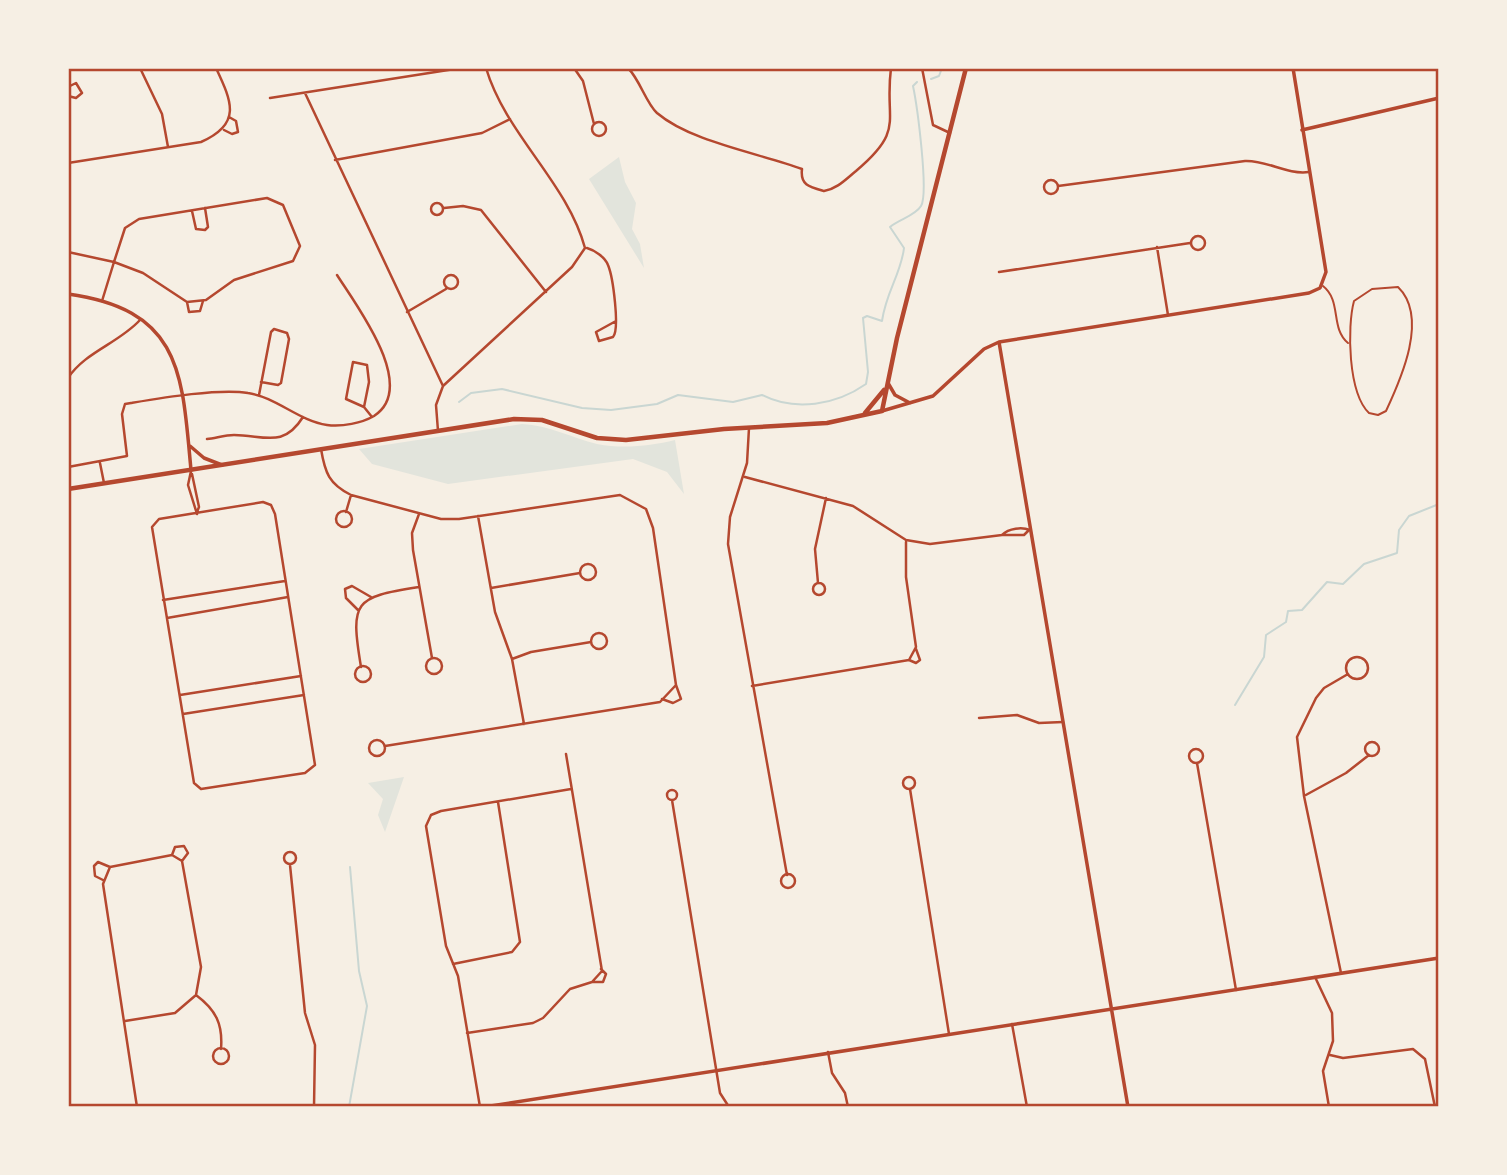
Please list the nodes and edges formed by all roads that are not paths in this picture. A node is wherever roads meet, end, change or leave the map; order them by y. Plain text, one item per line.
1 (140, 68) edge
2 (216, 68) edge
3 (461, 68) edge
4 (486, 68) edge
5 (628, 68) edge
6 (891, 68) edge
7 (922, 68) edge
8 (966, 68) edge
9 (1293, 68) edge
10 (576, 69) edge
11 (68, 87) edge
12 (305, 93) junction
13 (68, 96) edge
14 (270, 98) dead end
15 (1439, 98) edge
16 (229, 117) junction
17 (510, 119) junction
18 (594, 124) dead end
19 (223, 130) junction
20 (1302, 130) junction
21 (950, 133) junction
22 (168, 148) junction
23 (335, 160) junction
24 (68, 163) edge
25 (1310, 172) junction
26 (1058, 186) junction
27 (205, 208) junction
28 (444, 208) dead end
29 (192, 211) junction
30 (1190, 243) junction
31 (1157, 247) junction
32 (585, 248) junction
33 (68, 252) edge
34 (114, 262) junction
35 (999, 272) dead end
36 (337, 275) dead end
37 (1322, 286) junction
38 (447, 288) junction
39 (546, 292) junction
40 (68, 294) edge
41 (102, 301) junction
42 (203, 301) junction
43 (187, 302) junction
44 (407, 312) junction
45 (1168, 315) junction
46 (140, 320) junction
47 (616, 321) junction
48 (999, 342) junction
49 (1349, 343) junction
50 (68, 378) edge
51 (887, 381) junction
52 (261, 382) junction
53 (443, 386) junction
54 (884, 390) junction
55 (259, 395) junction
56 (184, 396) junction
57 (912, 404) junction
58 (364, 407) junction
59 (882, 411) junction
60 (862, 415) junction
61 (303, 417) junction
62 (372, 417) junction
63 (749, 427) junction
64 (439, 430) junction
65 (207, 439) dead end
66 (189, 445) junction
67 (321, 449) junction
68 (100, 462) junction
69 (224, 465) junction
70 (68, 467) edge
71 (191, 471) junction
72 (745, 477) junction
73 (104, 483) junction
74 (68, 489) edge
75 (351, 495) junction
76 (826, 498) junction
77 (346, 512) junction
78 (197, 514) junction
79 (419, 514) junction
80 (478, 516) junction
81 (1029, 530) junction
82 (906, 540) junction
83 (580, 573) junction
84 (285, 580) junction
85 (818, 583) dead end
86 (419, 587) junction
87 (491, 588) junction
88 (288, 597) junction
89 (370, 597) junction
90 (163, 600) junction
91 (358, 610) junction
92 (167, 618) junction
93 (591, 642) junction
94 (916, 649) junction
95 (432, 658) junction
96 (512, 659) junction
97 (909, 660) junction
98 (361, 667) junction
99 (1348, 674) junction
100 (301, 676) junction
101 (676, 685) junction
102 (752, 686) junction
103 (180, 695) junction
104 (304, 695) junction
105 (662, 699) junction
106 (183, 714) junction
107 (979, 718) dead end
108 (1063, 722) junction
109 (524, 724) junction
110 (385, 746) junction
111 (566, 754) dead end
112 (1369, 755) dead end
113 (1197, 763) dead end
114 (571, 789) junction
115 (910, 789) dead end
116 (1304, 796) junction
117 (672, 800) dead end
118 (498, 802) junction
119 (172, 855) junction
120 (182, 862) junction
121 (290, 865) dead end
122 (110, 867) junction
123 (788, 875) dead end
124 (104, 880) junction
125 (1439, 958) edge
126 (453, 964) junction
127 (601, 969) junction
128 (1341, 973) junction
129 (1315, 977) junction
130 (592, 982) junction
131 (1236, 990) junction
132 (196, 995) junction
133 (1113, 1009) junction
134 (125, 1021) junction
135 (1012, 1024) junction
136 (467, 1032) junction
137 (949, 1034) junction
138 (221, 1049) junction
139 (828, 1052) junction
140 (1330, 1055) junction
141 (717, 1070) junction
142 (137, 1107) edge
143 (314, 1107) edge
144 (482, 1107) edge
145 (729, 1107) edge
146 (848, 1107) edge
147 (1027, 1107) edge
148 (1128, 1107) edge
149 (1329, 1107) edge
150 (1435, 1107) edge

1 - 22 street
2 - 16 street
3 - 12 street
4 - 17 street
5 - 6 street
7 - 21 street
8 - 21 main road
9 - 20 street
10 - 18 street
11 - 13 street
12 - 14 street
12 - 23 street
15 - 20 street
16 - 19 street
16 - 19 street
17 - 23 street
17 - 32 street
19 - 22 street
20 - 25 street
21 - 51 main road
22 - 24 street
23 - 44 street
25 - 26 street
25 - 37 street
26 - 26 street
27 - 29 street
27 - 29 street
27 - 42 street
28 - 39 street
29 - 34 street
30 - 30 street
30 - 31 street
31 - 35 street
31 - 45 street
32 - 39 street
32 - 47 street
33 - 34 street
34 - 41 street
34 - 43 street
36 - 62 street
37 - 45 street
37 - 49 lane
38 - 38 street
38 - 44 street
39 - 53 street
40 - 41 street
41 - 46 street
42 - 43 street
42 - 43 street
44 - 53 street
45 - 48 street
46 - 50 street
46 - 56 street
47 - 47 street
48 - 57 street
48 - 81 street
49 - 49 lane
51 - 54 main road
51 - 57 street
52 - 52 street
52 - 55 street
53 - 64 street
54 - 59 main road
54 - 60 main road
55 - 56 street
55 - 61 street
56 - 66 street
56 - 68 street
57 - 59 street
58 - 58 street
58 - 62 street
59 - 60 main road
60 - 63 main road
61 - 62 street
61 - 65 street
63 - 64 main road
63 - 72 street
64 - 67 main road
66 - 69 street
66 - 71 street
67 - 69 main road
67 - 75 street
68 - 70 street
68 - 73 street
69 - 71 main road
71 - 73 main road
71 - 78 street
71 - 78 street
72 - 76 street
72 - 102 street
73 - 74 main road
75 - 77 street
75 - 79 street
76 - 82 street
76 - 85 street
77 - 77 street
78 - 84 street
78 - 90 street
79 - 80 street
79 - 86 street
80 - 87 street
80 - 101 street
81 - 82 street
81 - 108 street
82 - 94 street
83 - 83 street
83 - 87 street
84 - 88 street
84 - 90 street
86 - 89 street
86 - 95 street
87 - 96 street
88 - 92 street
88 - 100 street
89 - 91 street
89 - 91 street
90 - 92 street
91 - 98 street
92 - 103 street
93 - 93 street
93 - 96 street
94 - 97 street
94 - 97 street
95 - 95 street
96 - 109 street
97 - 102 street
98 - 98 street
99 - 99 street
99 - 116 street
100 - 103 street
100 - 104 street
101 - 105 street
101 - 105 street
102 - 123 street
103 - 106 street
104 - 106 street
104 - 106 street
105 - 109 street
107 - 108 street
108 - 133 street
109 - 110 street
110 - 110 street
111 - 114 street
112 - 116 street
113 - 131 street
114 - 118 street
114 - 127 street
115 - 137 street
116 - 128 street
117 - 141 street
118 - 126 street
118 - 126 street
119 - 120 street
119 - 120 street
119 - 122 street
120 - 132 street
121 - 143 street
122 - 124 street
122 - 124 street
124 - 134 street
125 - 128 street
126 - 136 street
127 - 130 street
127 - 130 street
128 - 129 street
129 - 131 street
129 - 140 street
130 - 136 street
131 - 133 street
132 - 134 street
132 - 138 street
133 - 135 street
133 - 148 street
134 - 142 street
135 - 137 street
135 - 147 street
136 - 144 street
137 - 139 street
138 - 138 street
139 - 141 street
139 - 146 street
140 - 149 street
140 - 150 street
141 - 144 street
141 - 145 street

